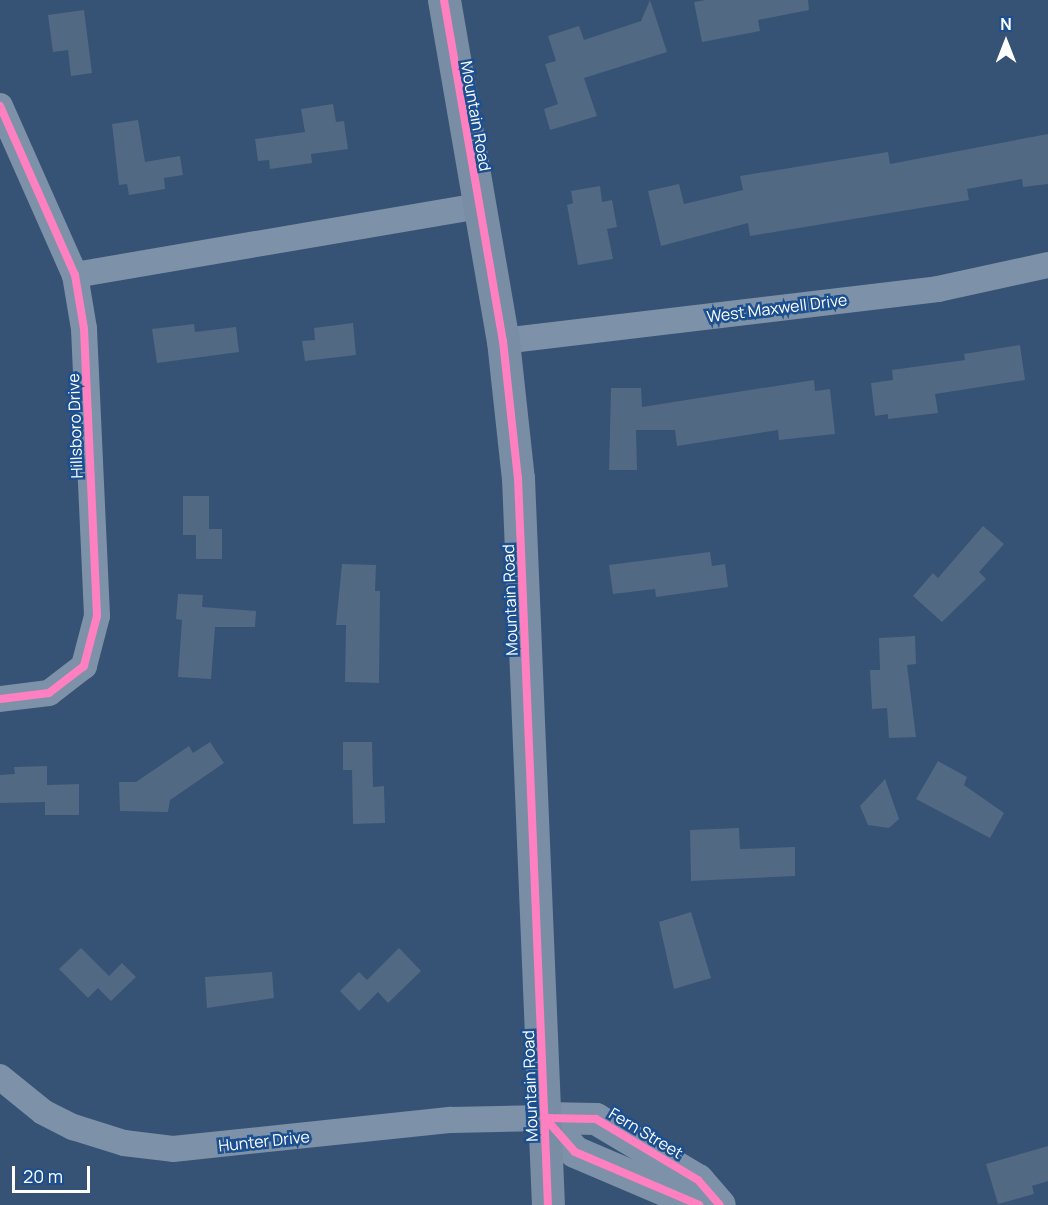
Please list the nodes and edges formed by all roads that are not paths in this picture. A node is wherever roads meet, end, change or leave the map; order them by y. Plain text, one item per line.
1 (444, 0) edge
2 (0, 106) edge
3 (478, 206) junction
4 (1048, 265) edge
5 (75, 275) junction
6 (503, 341) junction
7 (0, 699) edge
8 (0, 1077) edge
9 (545, 1118) junction
10 (548, 1205) edge
11 (699, 1205) edge
12 (720, 1205) edge

1 - 3 main road, Mountain Road
2 - 5 street, Hillsboro Drive
3 - 5 street
3 - 6 main road, Mountain Road
4 - 6 street, West Maxwell Drive
5 - 7 street, Hillsboro Drive
6 - 9 main road, Mountain Road
8 - 9 street, Hunter Drive
9 - 10 main road, Mountain Road
9 - 11 street
9 - 12 street, Fern Street

